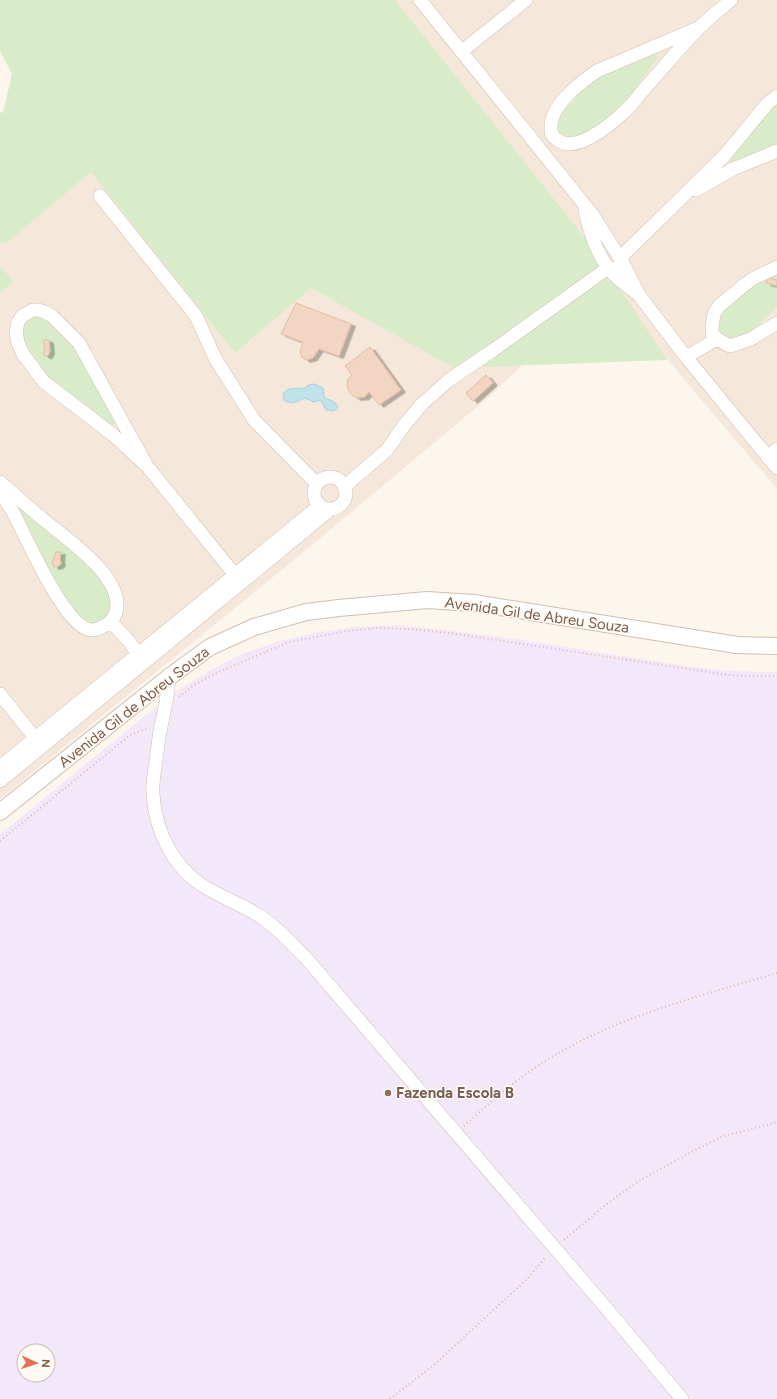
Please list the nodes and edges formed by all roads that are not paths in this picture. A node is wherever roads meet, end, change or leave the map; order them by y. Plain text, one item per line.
1 (420, 0) edge
2 (526, 0) edge
3 (731, 0) edge
4 (698, 28) junction
5 (656, 46) junction
6 (462, 51) junction
7 (668, 63) junction
8 (777, 96) edge
9 (554, 138) junction
10 (540, 150) junction
11 (777, 151) edge
12 (724, 155) junction
13 (733, 169) junction
14 (100, 196) dead end
15 (682, 198) junction
16 (584, 206) junction
17 (620, 258) junction
18 (777, 267) edge
19 (608, 268) junction
20 (639, 295) junction
21 (777, 323) edge
22 (717, 339) junction
23 (686, 357) junction
24 (125, 426) junction
25 (112, 434) junction
26 (772, 453) edge
27 (147, 466) junction
28 (777, 468) edge
29 (0, 482) edge
30 (317, 484) junction
31 (342, 484) junction
32 (0, 492) edge
33 (23, 502) junction
34 (325, 508) junction
35 (12, 510) junction
36 (236, 575) junction
37 (111, 622) junction
38 (777, 646) edge
39 (138, 654) junction
40 (169, 677) junction
41 (0, 694) edge
42 (36, 738) junction
43 (0, 767) edge
44 (0, 780) edge
45 (0, 812) edge
46 (682, 1399) edge

1 - 6 street
2 - 6 street
3 - 4 street
4 - 5 street
4 - 7 street
5 - 7 street
5 - 9 street
6 - 10 street
7 - 9 street
8 - 12 street
9 - 10 street
10 - 16 street
11 - 13 street
12 - 13 street
12 - 15 street
13 - 15 street
14 - 30 street
15 - 17 street
16 - 17 street
16 - 19 street
17 - 19 street
17 - 20 street
18 - 22 street
19 - 20 street
19 - 31 street
20 - 23 street
21 - 22 street
22 - 23 street
23 - 26 street
24 - 25 street
24 - 25 street
24 - 27 street
25 - 27 street
26 - 28 street
27 - 36 street
29 - 33 street
30 - 31 street
30 - 34 street
31 - 34 street
32 - 35 street
33 - 35 street
33 - 37 street
34 - 36 street
34 - 44 street
35 - 37 street
36 - 39 street
37 - 39 street
38 - 40 street, Avenida Gil de Abreu Souza
39 - 42 street
40 - 45 street, Avenida Gil de Abreu Souza
40 - 46 street
41 - 42 street
42 - 43 street

